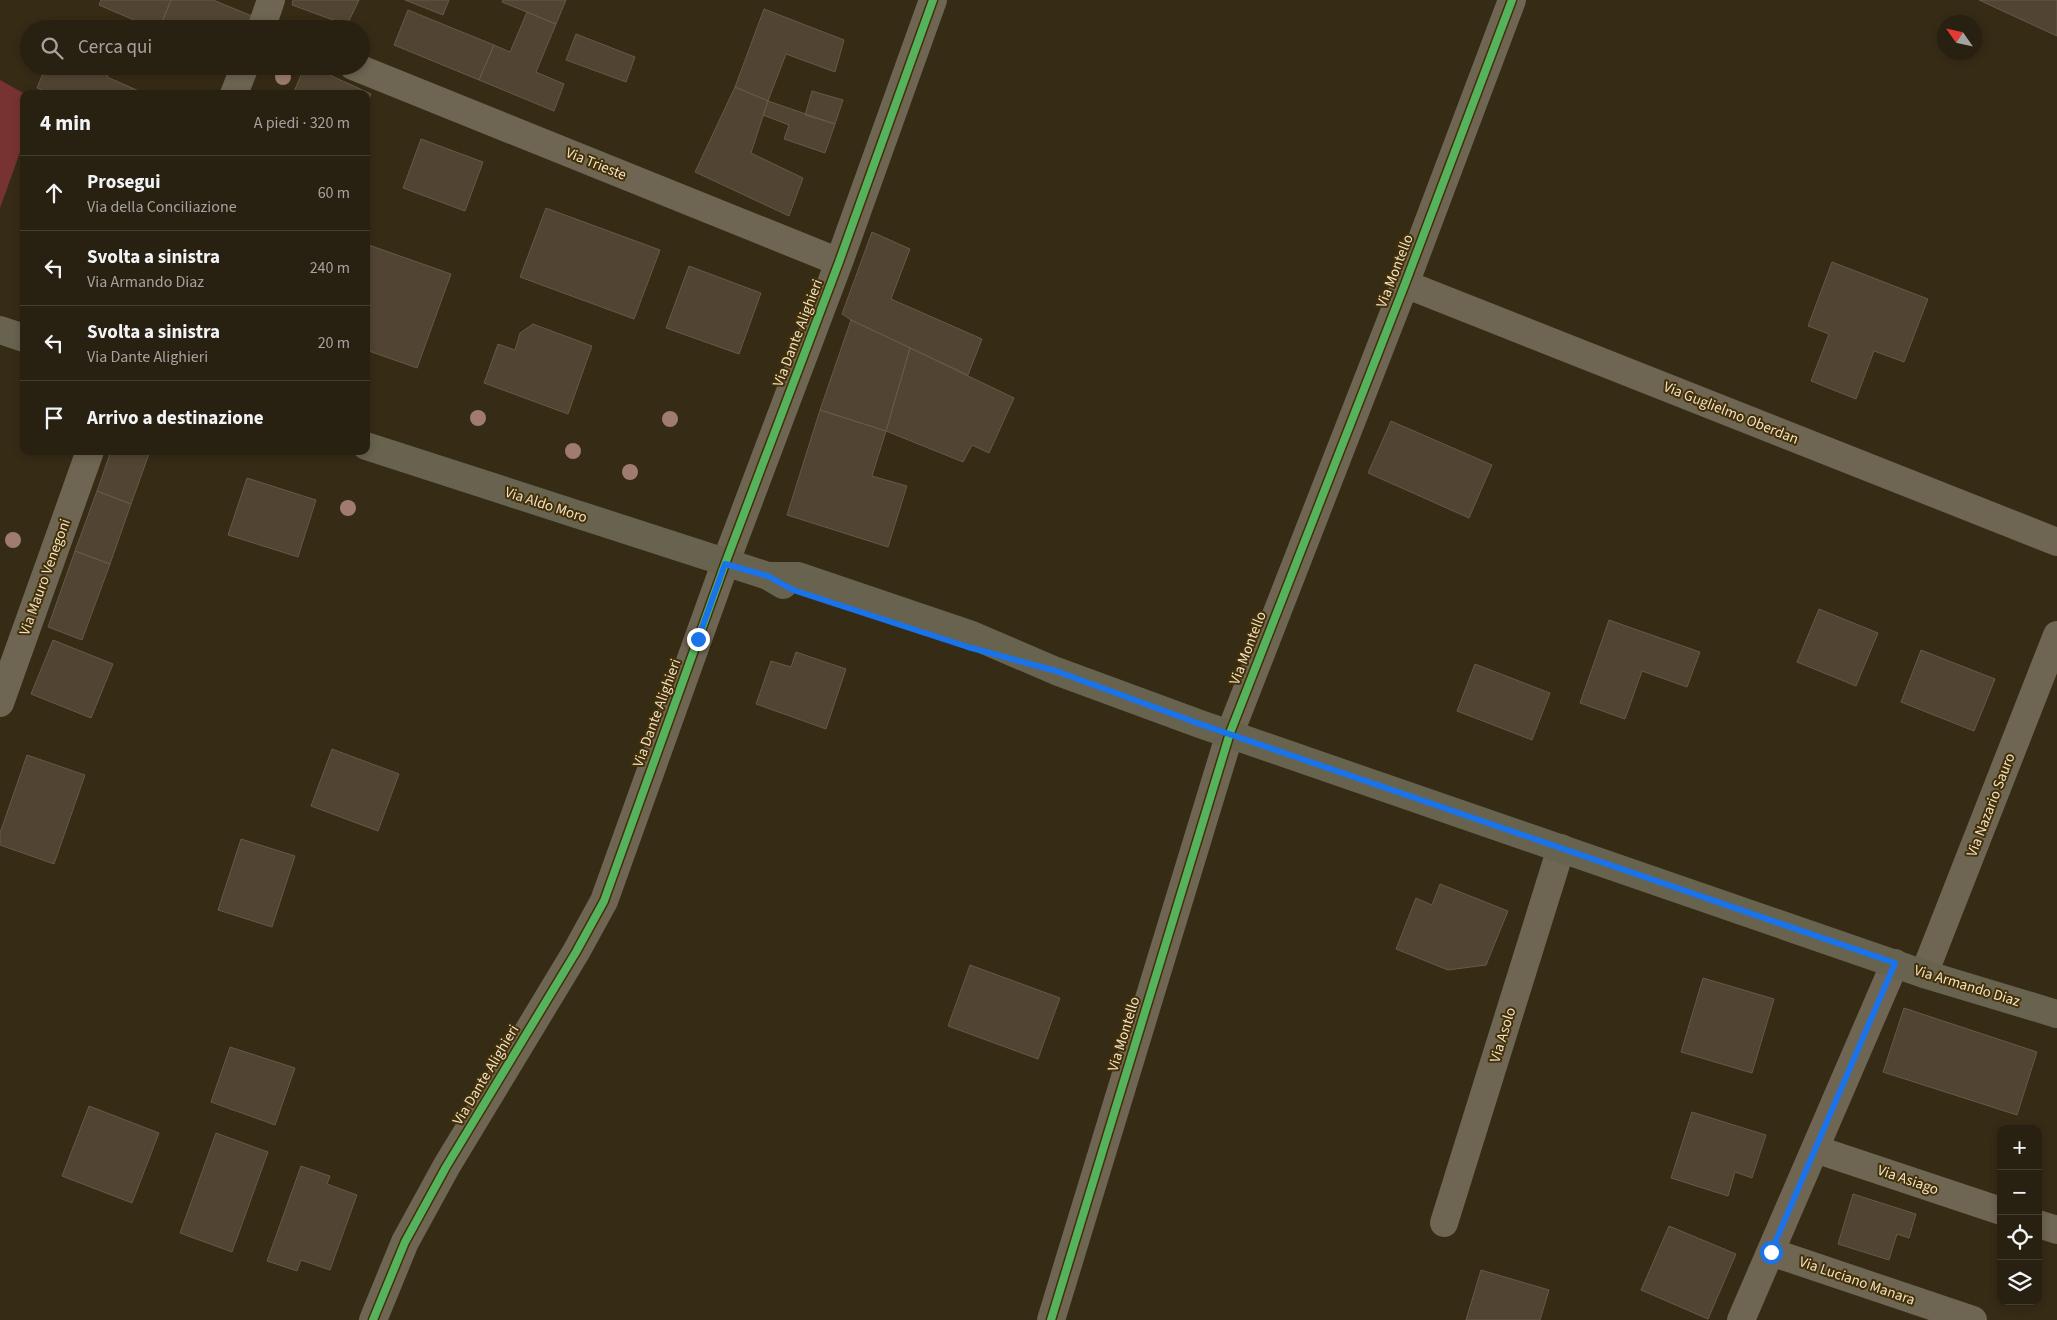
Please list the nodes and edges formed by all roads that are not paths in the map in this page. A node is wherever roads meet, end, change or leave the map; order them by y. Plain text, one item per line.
1 (271, 0) edge
2 (933, 0) edge
3 (1512, 0) edge
4 (264, 20) edge
5 (370, 73) edge
6 (241, 75) edge
7 (236, 90) edge
8 (839, 262) junction
9 (1405, 284) junction
10 (0, 330) edge
11 (20, 337) edge
12 (370, 447) edge
13 (89, 455) edge
14 (2057, 542) edge
15 (725, 564) junction
16 (2057, 635) edge
17 (0, 703) edge
18 (1230, 733) junction
19 (1561, 848) junction
20 (1895, 963) junction
21 (1924, 974) junction
22 (2057, 1014) edge
23 (1814, 1149) junction
24 (1997, 1210) edge
25 (1444, 1223) dead end
26 (2042, 1225) edge
27 (2057, 1230) edge
28 (1771, 1252) junction
29 (373, 1320) edge
30 (1051, 1320) edge
31 (1741, 1320) edge
32 (1973, 1320) edge

1 - 4 street
2 - 8 street, Via Dante Alighieri
3 - 9 street, Via Montello
5 - 8 street, Via Trieste
6 - 7 street
8 - 15 street, Via Dante Alighieri
9 - 14 street, Via Guglielmo Oberdan
9 - 18 street, Via Montello
10 - 11 main road
12 - 15 main road, Via Aldo Moro
13 - 17 street, Via Mauro Venegoni
15 - 18 main road, Via Armando Diaz
15 - 29 street, Via Dante Alighieri
16 - 21 street, Via Nazario Sauro
18 - 19 main road, Via Armando Diaz
18 - 30 street, Via Montello
19 - 20 main road, Via Armando Diaz
19 - 25 street, Via Asolo
20 - 21 main road, Via Armando Diaz
20 - 23 street
21 - 22 main road, Via Armando Diaz
23 - 24 street, Via Asiago
23 - 28 street
26 - 27 street
28 - 31 street
28 - 32 street, Via Luciano Manara

